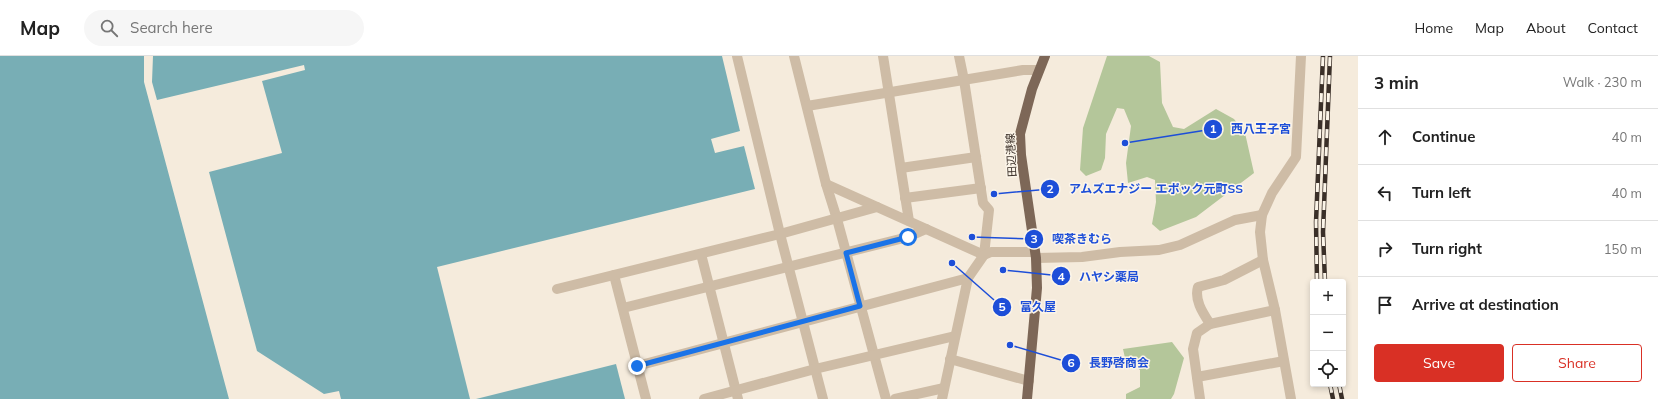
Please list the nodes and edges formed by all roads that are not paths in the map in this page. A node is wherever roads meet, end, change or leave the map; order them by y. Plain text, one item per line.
1 (737, 56) edge
2 (794, 56) edge
3 (883, 56) edge
4 (958, 56) edge
5 (1301, 56) edge
6 (1043, 57) edge
7 (1038, 70) junction
8 (964, 80) junction
9 (888, 92) junction
10 (806, 106) junction
11 (976, 157) junction
12 (900, 168) junction
13 (826, 184) junction
14 (981, 188) junction
15 (905, 198) junction
16 (877, 207) junction
17 (1262, 215) junction
18 (837, 219) junction
19 (909, 221) junction
20 (926, 229) junction
21 (780, 234) junction
22 (846, 253) junction
23 (701, 254) junction
24 (984, 255) junction
25 (1035, 255) junction
26 (1263, 260) junction
27 (789, 267) junction
28 (614, 275) junction
29 (968, 278) junction
30 (710, 287) junction
31 (557, 289) dead end
32 (860, 306) junction
33 (622, 308) junction
34 (1274, 310) junction
35 (803, 322) junction
36 (1210, 324) junction
37 (955, 336) junction
38 (724, 344) junction
39 (874, 355) junction
40 (950, 359) junction
41 (1284, 361) junction
42 (637, 366) junction
43 (816, 369) junction
44 (1197, 377) junction
45 (1029, 381) junction
46 (944, 388) junction
47 (737, 395) edge
48 (646, 399) edge
49 (704, 399) edge
50 (823, 399) edge
51 (886, 399) edge
52 (895, 399) edge
53 (942, 399) edge
54 (1027, 399) edge
55 (1200, 399) edge
56 (1291, 399) edge

1 - 21 street
2 - 10 street
3 - 9 street
4 - 8 street
5 - 17 street
6 - 7 main road, 田辺港線
7 - 8 street
7 - 25 main road, 田辺港線
8 - 9 street
8 - 11 street
9 - 10 street
9 - 12 street
10 - 13 street
11 - 12 street
11 - 14 street
12 - 15 street
13 - 16 street
13 - 18 street
14 - 15 street
14 - 24 street
15 - 19 street
16 - 18 street
16 - 19 street
17 - 25 street
17 - 26 street
18 - 21 street
18 - 22 street
19 - 20 street
20 - 22 street
20 - 24 street
21 - 23 street
21 - 27 street
22 - 27 street
22 - 32 street
23 - 28 street
23 - 30 street
24 - 25 street
24 - 29 street
25 - 45 main road, 田辺港線
26 - 34 street
26 - 36 street
27 - 30 street
27 - 35 street
28 - 31 street
28 - 33 street
29 - 32 street
29 - 37 street
30 - 33 street
30 - 38 street
32 - 35 street
32 - 39 street
33 - 42 street
34 - 36 street
34 - 41 street
35 - 38 street
35 - 43 street
36 - 44 street
37 - 39 street
37 - 40 street
38 - 42 street
38 - 47 street
39 - 43 street
39 - 51 street
40 - 45 street
40 - 46 street
41 - 44 street
41 - 56 street
42 - 48 street
43 - 47 street
43 - 50 street
44 - 55 street
45 - 54 main road, 田辺港線
46 - 52 street
46 - 53 street
47 - 49 street

